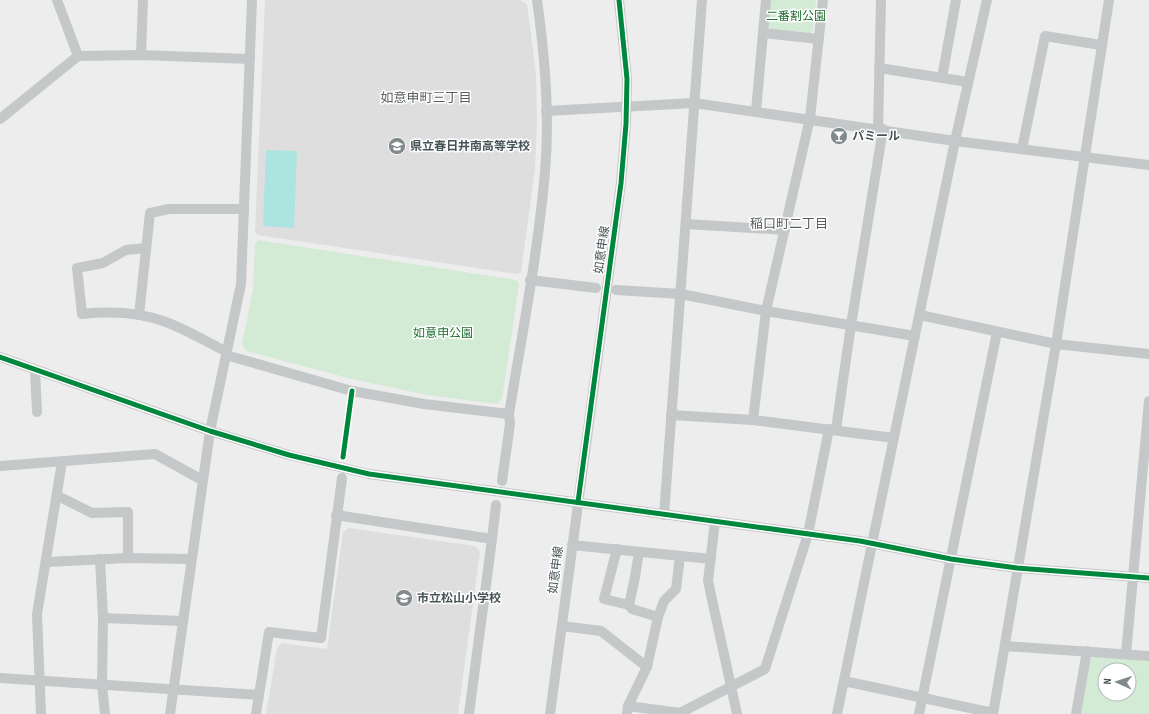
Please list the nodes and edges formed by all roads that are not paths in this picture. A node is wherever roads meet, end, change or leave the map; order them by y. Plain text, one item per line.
1 (57, 0) edge
2 (143, 0) edge
3 (252, 0) edge
4 (536, 0) edge
5 (619, 0) edge
6 (702, 0) edge
7 (766, 0) edge
8 (823, 0) edge
9 (881, 0) edge
10 (956, 0) edge
11 (987, 0) edge
12 (1109, 0) edge
13 (763, 33) junction
14 (819, 39) junction
15 (1101, 45) junction
16 (141, 55) junction
17 (78, 56) junction
18 (250, 59) junction
19 (879, 68) junction
20 (942, 78) junction
21 (968, 82) junction
22 (694, 103) junction
23 (627, 107) junction
24 (546, 111) junction
25 (756, 111) junction
26 (810, 118) junction
27 (0, 119) edge
28 (881, 129) junction
29 (955, 141) junction
30 (1022, 149) junction
31 (1085, 157) junction
32 (1149, 165) edge
33 (244, 209) junction
34 (686, 224) junction
35 (785, 230) junction
36 (146, 248) junction
37 (530, 280) junction
38 (596, 288) dead end
39 (616, 290) dead end
40 (681, 294) junction
41 (766, 311) junction
42 (140, 315) junction
43 (920, 315) junction
44 (851, 325) junction
45 (997, 332) junction
46 (915, 336) junction
47 (1056, 344) junction
48 (226, 354) junction
49 (1149, 354) edge
50 (0, 357) edge
51 (35, 370) junction
52 (1149, 401) edge
53 (37, 412) dead end
54 (509, 414) junction
55 (671, 415) junction
56 (754, 420) junction
57 (832, 429) junction
58 (210, 431) junction
59 (894, 438) junction
60 (62, 462) junction
61 (0, 466) edge
62 (342, 478) dead end
63 (202, 480) junction
64 (502, 481) dead end
65 (58, 496) junction
66 (578, 502) junction
67 (496, 505) dead end
68 (336, 515) junction
69 (664, 515) junction
70 (715, 521) junction
71 (808, 534) junction
72 (492, 539) junction
73 (872, 543) junction
74 (572, 545) junction
75 (617, 549) junction
76 (639, 552) junction
77 (680, 556) junction
78 (128, 558) junction
79 (100, 559) junction
80 (191, 559) junction
81 (711, 559) junction
82 (951, 559) junction
83 (47, 562) junction
84 (1017, 568) junction
85 (1132, 576) junction
86 (1149, 578) edge
87 (629, 604) junction
88 (658, 617) junction
89 (103, 618) junction
90 (182, 621) junction
91 (562, 626) junction
92 (1005, 646) junction
93 (1088, 651) junction
94 (1126, 654) junction
95 (1149, 656) edge
96 (647, 667) junction
97 (0, 678) edge
98 (41, 681) junction
99 (844, 681) junction
100 (102, 685) junction
101 (731, 686) junction
102 (173, 690) junction
103 (259, 695) junction
104 (923, 697) junction
105 (627, 710) edge
106 (41, 714) edge
107 (105, 714) edge
108 (170, 714) edge
109 (256, 714) edge
110 (469, 714) edge
111 (550, 714) edge
112 (680, 714) edge
113 (737, 714) edge
114 (837, 714) edge
115 (919, 714) edge
116 (993, 714) edge
117 (1076, 714) edge

1 - 17 street
2 - 16 street
3 - 18 street
4 - 24 street
5 - 23 street, 如意申線
6 - 22 street
7 - 13 street
8 - 14 street
9 - 19 street
10 - 20 street
11 - 21 street
12 - 15 street
13 - 14 street
13 - 25 street
14 - 26 street
15 - 30 street
15 - 31 street
16 - 17 street
16 - 18 street
17 - 27 street
18 - 33 street
19 - 20 street
19 - 28 street
20 - 21 street
21 - 29 street
22 - 23 street
22 - 25 street
22 - 34 street
23 - 24 street
23 - 66 street, 如意申線
24 - 37 street
25 - 26 street
26 - 28 street
26 - 35 street
28 - 29 street
28 - 44 street
29 - 30 street
29 - 43 street
30 - 31 street
31 - 32 street
31 - 47 street
33 - 36 street
33 - 48 street
34 - 35 street
34 - 40 street
35 - 41 street
36 - 42 street
36 - 42 street
37 - 38 street
37 - 54 street
39 - 40 street
40 - 41 street
40 - 55 street
41 - 44 street
41 - 56 street
42 - 48 street
43 - 45 street
43 - 46 street
44 - 46 street
44 - 57 street
45 - 47 street
45 - 82 street
46 - 59 street
47 - 49 street
47 - 84 street
48 - 54 street
48 - 58 street
50 - 51 street
51 - 53 street
51 - 58 street
52 - 85 street
54 - 64 street
55 - 56 street
55 - 69 street
56 - 57 street
57 - 59 street
57 - 71 street
58 - 63 street
58 - 66 street
59 - 73 street
60 - 61 street
60 - 63 street
60 - 65 street
62 - 68 street
63 - 80 street
65 - 78 street
65 - 83 street
66 - 69 street
66 - 74 street, 如意申線
67 - 72 street
68 - 72 street
68 - 103 street
69 - 70 street
70 - 71 street
70 - 81 street
71 - 73 street
71 - 101 street
72 - 110 street
73 - 82 street
73 - 99 street
74 - 75 street
74 - 91 street, 如意申線
75 - 76 street
75 - 87 street
76 - 77 street
76 - 87 street
77 - 81 street
77 - 88 street
78 - 79 street
78 - 80 street
79 - 83 street
79 - 89 street
80 - 90 street
81 - 101 street
82 - 84 street
82 - 104 street
83 - 98 street
84 - 85 street
84 - 92 street
85 - 86 street
85 - 94 street
87 - 88 street
88 - 96 street
89 - 90 street
89 - 100 street
90 - 102 street
91 - 96 street
91 - 111 street, 如意申線
92 - 93 street
92 - 116 street
93 - 94 street
93 - 117 street
94 - 95 street
96 - 105 street
97 - 98 street
98 - 100 street
98 - 106 street
99 - 104 street
99 - 114 street
100 - 102 street
100 - 107 street
101 - 112 street
101 - 113 street
102 - 103 street
102 - 108 street
103 - 109 street
104 - 115 street
104 - 116 street
105 - 112 street

